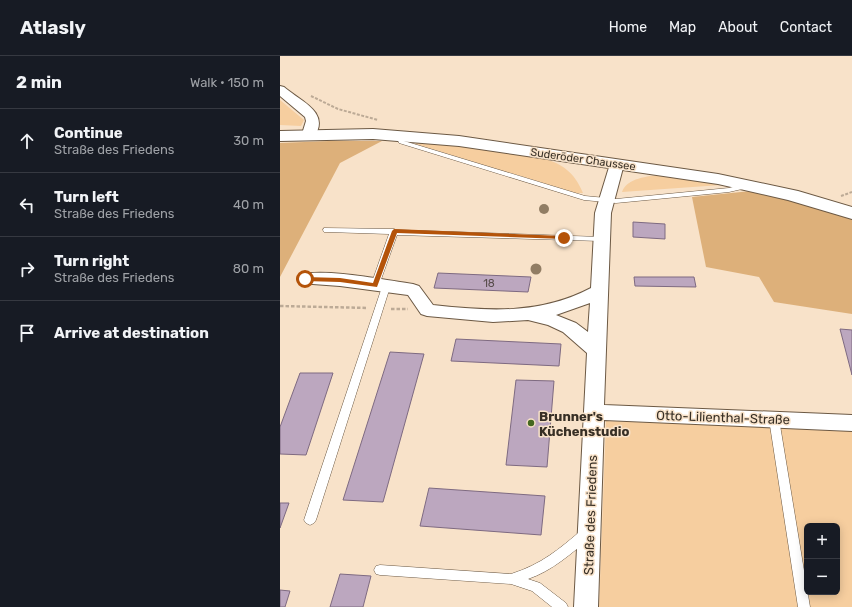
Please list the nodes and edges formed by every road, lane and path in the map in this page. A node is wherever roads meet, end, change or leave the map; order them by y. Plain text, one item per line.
1 (280, 90) edge
2 (305, 93) dead end
3 (382, 122) dead end
4 (309, 134) junction
5 (400, 135) junction
6 (280, 136) edge
7 (617, 164) junction
8 (749, 185) junction
9 (606, 200) junction
10 (852, 213) edge
11 (327, 230) dead end
12 (394, 231) junction
13 (601, 239) junction
14 (305, 279) dead end
15 (380, 286) junction
16 (598, 291) junction
17 (280, 306) edge
18 (379, 308) junction
19 (427, 310) junction
20 (525, 315) junction
21 (596, 351) junction
22 (594, 412) junction
23 (774, 419) junction
24 (852, 422) edge
25 (310, 520) dead end
26 (590, 531) junction
27 (380, 570) dead end
28 (511, 579) junction
29 (562, 607) edge
30 (586, 607) edge
31 (804, 607) edge

1 - 4 street
2 - 3 path
4 - 5 street, Suderöder Chaussee
4 - 6 street, Suderöder Chaussee
5 - 7 street, Suderöder Chaussee
5 - 9 lane
7 - 8 street, Suderöder Chaussee
7 - 9 street, Straße des Friedens
8 - 9 lane
8 - 10 street, Suderöder Chaussee
9 - 13 street, Straße des Friedens
11 - 12 lane
12 - 13 lane
12 - 15 lane
13 - 16 street, Straße des Friedens
14 - 15 street
15 - 18 lane
15 - 19 street
16 - 20 street
16 - 21 street, Straße des Friedens
17 - 18 path
18 - 19 path
18 - 25 lane
19 - 20 street
20 - 21 street
21 - 22 street, Straße des Friedens
22 - 23 street, Otto-Lilienthal-Straße
22 - 26 street, Straße des Friedens
23 - 24 street, Otto-Lilienthal-Straße
23 - 31 lane
26 - 28 lane
26 - 30 street, Straße des Friedens
27 - 28 lane
28 - 29 lane

